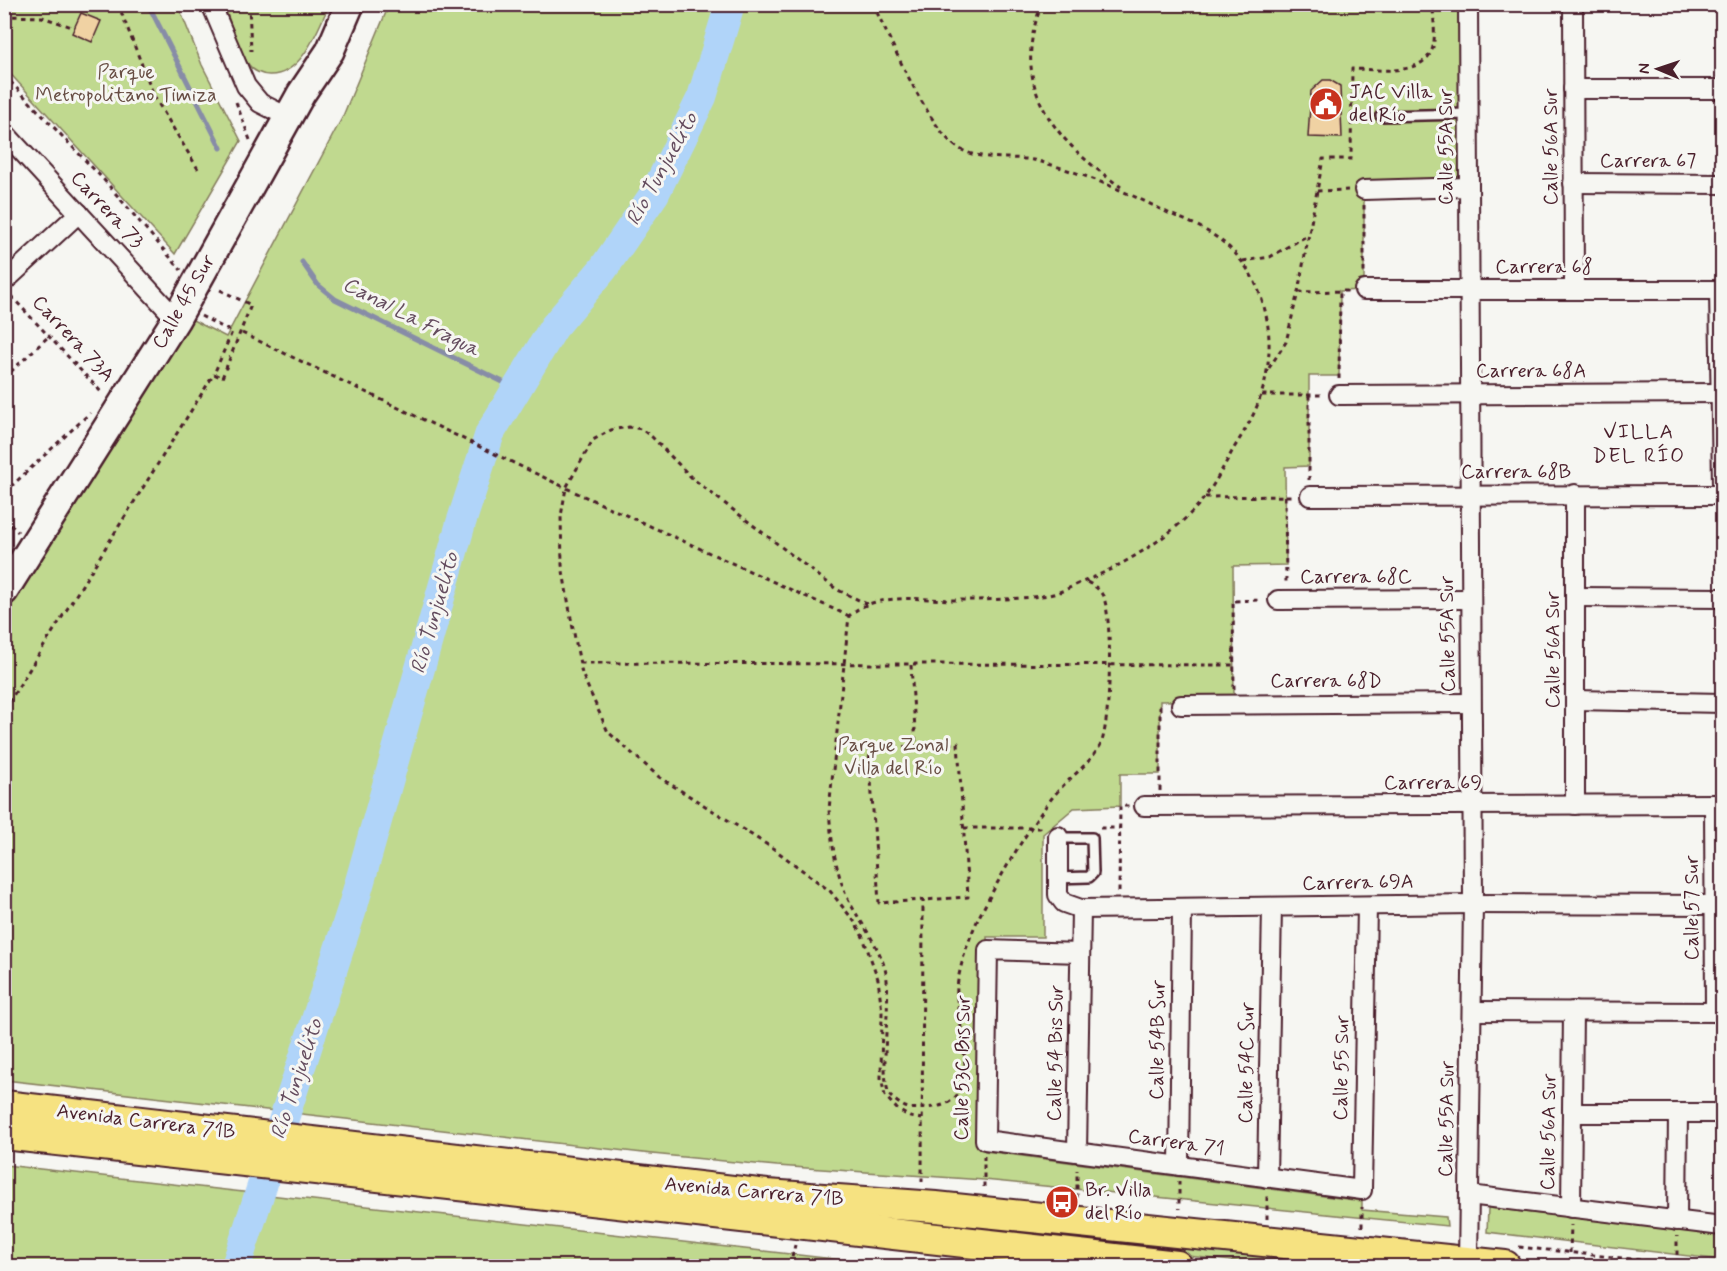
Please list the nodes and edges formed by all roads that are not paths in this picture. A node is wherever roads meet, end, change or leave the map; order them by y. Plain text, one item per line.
1 (211, 4) edge
2 (350, 4) edge
3 (1468, 4) edge
4 (1572, 4) edge
5 (1722, 88) edge
6 (1573, 89) junction
7 (1468, 114) junction
8 (1381, 116) dead end
9 (288, 117) junction
10 (4, 132) edge
11 (1573, 183) junction
12 (1722, 184) edge
13 (1468, 188) junction
14 (1364, 190) road end
15 (79, 213) junction
16 (4, 282) edge
17 (1469, 289) junction
18 (1574, 289) junction
19 (1365, 290) road end
20 (1721, 290) edge
21 (180, 313) junction
22 (1722, 393) edge
23 (1469, 394) junction
24 (1339, 395) road end
25 (1722, 485) edge
26 (1470, 494) junction
27 (1575, 494) junction
28 (1722, 495) edge
29 (1310, 496) road end
30 (4, 591) edge
31 (1575, 597) junction
32 (1722, 598) edge
33 (1470, 599) junction
34 (1282, 600) road end
35 (1575, 700) junction
36 (1472, 703) junction
37 (1722, 703) edge
38 (1181, 705) dead end
39 (1718, 804) edge
40 (1473, 805) junction
41 (1575, 805) junction
42 (1152, 806) road end
43 (1058, 837) joint
44 (1056, 878) junction
45 (1473, 904) junction
46 (1718, 905) edge
47 (1366, 906) junction
48 (1272, 907) junction
49 (1182, 908) junction
50 (1081, 909) junction
51 (1080, 953) junction
52 (1472, 1011) junction
53 (1573, 1011) junction
54 (1719, 1012) edge
55 (4, 1106) edge
56 (1572, 1113) junction
57 (1678, 1113) junction
58 (1722, 1113) edge
59 (4, 1134) edge
60 (985, 1140) joint
61 (1077, 1152) junction
62 (1179, 1166) junction
63 (1267, 1178) junction
64 (1362, 1190) joint
65 (652, 1195) junction
66 (1469, 1195) junction
67 (1571, 1208) junction
68 (1677, 1221) junction
69 (1722, 1226) edge
70 (1468, 1262) junction
71 (1111, 1263) edge
72 (1177, 1266) edge
73 (1505, 1266) edge

1 - 9 street
2 - 9 street, Calle 45 Sur
3 - 7 street, Calle 55A Sur
4 - 6 street, Calle 56A Sur
5 - 6 street
6 - 11 street, Calle 56A Sur
7 - 8 lane
7 - 13 street, Calle 55A Sur
9 - 21 street, Calle 45 Sur
10 - 15 street, Carrera 73
11 - 12 street, Carrera 67
11 - 18 street, Calle 56A Sur
13 - 14 street
13 - 17 street, Calle 55A Sur
15 - 16 street
15 - 21 street, Carrera 73
17 - 18 street, Carrera 68
17 - 19 street, Carrera 68
17 - 23 street, Calle 55A Sur
18 - 20 street, Carrera 68
20 - 22 street
21 - 30 street, Calle 45 Sur
22 - 23 street, Carrera 68A
22 - 25 street
23 - 24 street, Carrera 68A
23 - 26 street, Calle 55A Sur
26 - 27 street, Carrera 68B
26 - 29 street, Carrera 68B
26 - 33 street, Calle 55A Sur
27 - 28 street, Carrera 68B
27 - 31 street, Calle 56A Sur
31 - 32 street
31 - 35 street, Calle 56A Sur
33 - 34 street, Carrera 68C
33 - 36 street, Calle 55A Sur
35 - 37 street
35 - 41 street, Calle 56A Sur
36 - 38 street, Carrera 68D
36 - 40 street, Calle 55A Sur
39 - 41 street, Carrera 69
39 - 46 street, Calle 57 Sur
40 - 41 street, Carrera 69
40 - 42 street, Carrera 69
40 - 45 street, Calle 55A Sur
43 - 44 street
43 - 44 lane
44 - 50 street
45 - 46 street, Carrera 69A
45 - 47 street, Carrera 69A
45 - 52 street, Calle 55A Sur
46 - 54 street, Calle 57 Sur
47 - 48 street, Carrera 69A
47 - 64 street, Calle 55 Sur
48 - 49 street, Carrera 69A
48 - 63 street, Calle 54C Sur
49 - 50 street, Carrera 69A
49 - 62 street, Calle 54B Sur
50 - 51 street, Calle 54 Bis Sur
51 - 60 street, Calle 53C Bis Sur
51 - 61 street, Calle 54 Bis Sur
52 - 53 street
52 - 66 street, Calle 55A Sur
53 - 54 street
53 - 56 street, Calle 56A Sur
55 - 65 main road, Avenida Carrera 71B
56 - 57 street
56 - 67 street, Calle 56A Sur
57 - 58 street
57 - 68 street
59 - 65 main road, Avenida Carrera 71B
60 - 61 street, Carrera 71
61 - 62 street, Carrera 71
62 - 63 street, Carrera 71
63 - 64 street, Carrera 71
65 - 70 main road, Avenida Carrera 71B
65 - 71 main road, Avenida Carrera 71B
66 - 67 street
66 - 70 street, Calle 55A Sur
67 - 68 street
68 - 69 street
70 - 73 main road, Avenida Carrera 71B
71 - 72 main road, Avenida Carrera 71B

